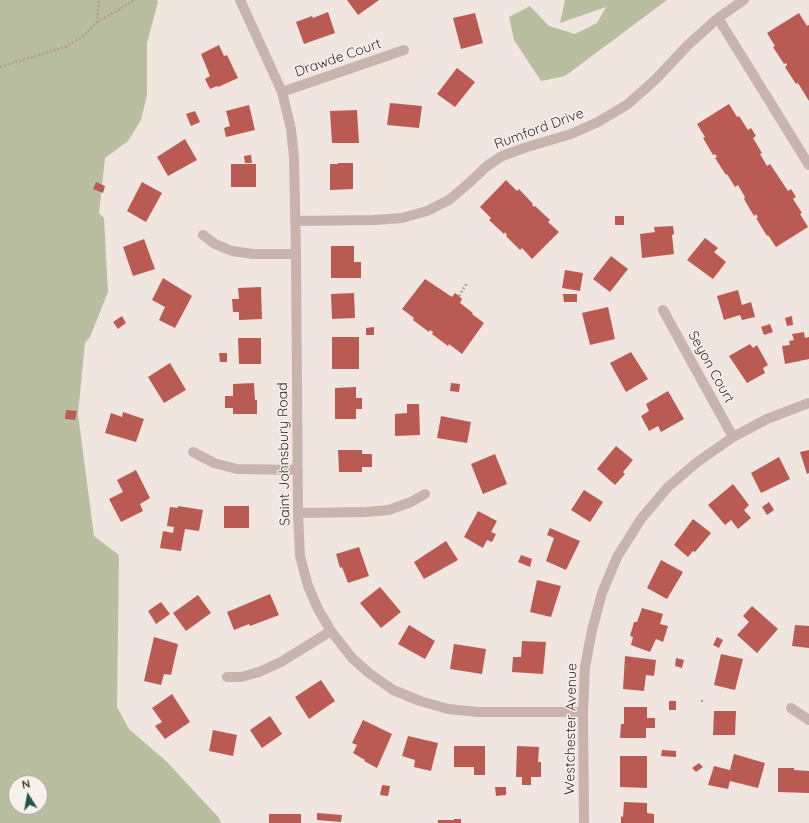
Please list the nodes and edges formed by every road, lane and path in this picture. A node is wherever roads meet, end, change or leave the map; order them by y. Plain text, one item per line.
1 (99, 0) edge
2 (135, 0) edge
3 (240, 0) edge
4 (744, 0) edge
5 (718, 18) junction
6 (97, 22) junction
7 (404, 50) dead end
8 (0, 67) edge
9 (282, 92) junction
10 (809, 165) edge
11 (295, 221) junction
12 (202, 234) dead end
13 (296, 254) junction
14 (468, 283) dead end
15 (459, 296) dead end
16 (663, 310) dead end
17 (809, 404) edge
18 (733, 437) junction
19 (193, 452) dead end
20 (298, 470) junction
21 (425, 494) dead end
22 (298, 513) junction
23 (331, 631) junction
24 (227, 677) dead end
25 (701, 701) dead end
26 (705, 701) dead end
27 (791, 708) dead end
28 (583, 712) junction
29 (809, 720) edge
30 (584, 823) edge

1 - 6 path
2 - 6 path
3 - 9 street, Saint Johnsbury Road
4 - 5 street, Rumford Drive
5 - 10 street
5 - 11 street, Rumford Drive
6 - 8 path
7 - 9 street, Drawde Court
9 - 11 street, Saint Johnsbury Road
11 - 13 street, Saint Johnsbury Road
12 - 13 street
13 - 20 street, Saint Johnsbury Road
14 - 15 path
16 - 18 street, Seyon Court
17 - 18 street, Westchester Avenue
18 - 28 street, Westchester Avenue
19 - 20 street
20 - 22 street, Saint Johnsbury Road
21 - 22 street
22 - 23 street, Saint Johnsbury Road
23 - 24 street
23 - 28 street, Saint Johnsbury Road
25 - 26 path
27 - 29 street
28 - 30 street, Westchester Avenue

